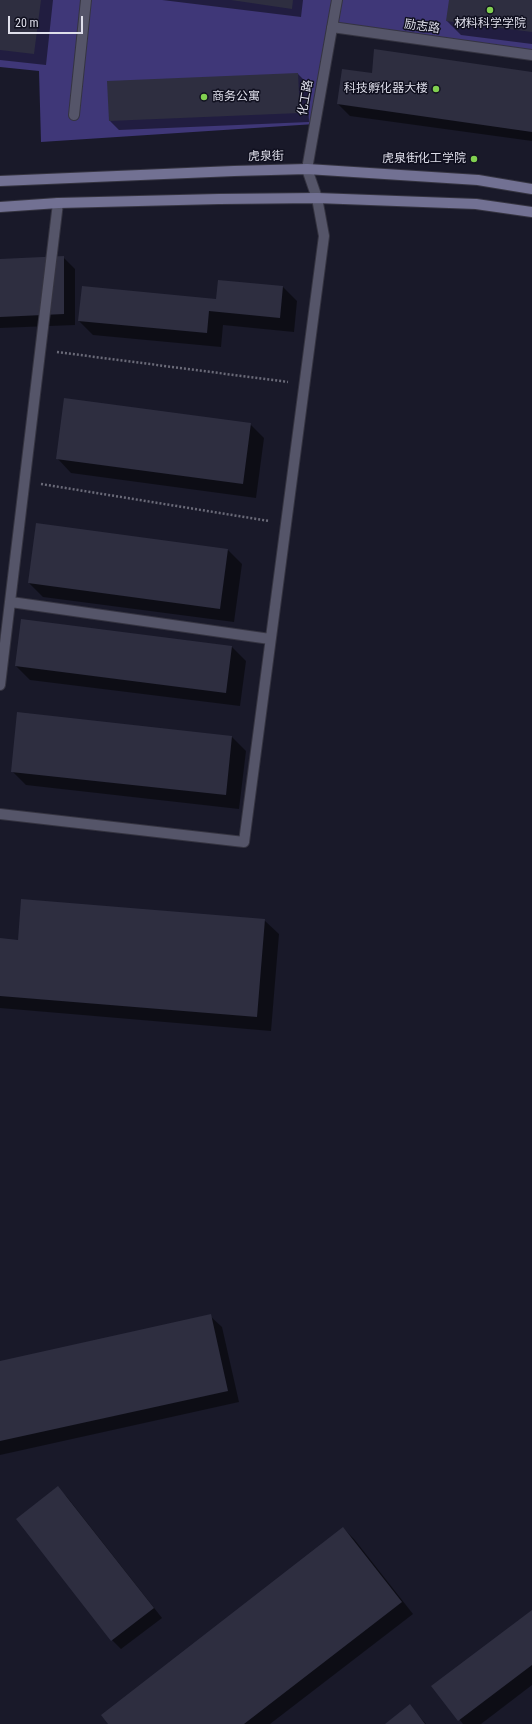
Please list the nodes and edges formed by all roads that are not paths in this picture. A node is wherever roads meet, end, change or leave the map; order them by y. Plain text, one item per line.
1 (86, 0) edge
2 (337, 0) edge
3 (332, 27) junction
4 (532, 55) edge
5 (74, 115) dead end
6 (307, 170) junction
7 (0, 181) edge
8 (532, 189) edge
9 (317, 198) junction
10 (58, 203) junction
11 (0, 207) edge
12 (532, 212) edge
13 (11, 602) junction
14 (270, 639) junction
15 (0, 685) edge
16 (0, 814) edge

1 - 5 street
2 - 3 street, 化工路
3 - 4 street, 励志路
3 - 6 street, 化工路
6 - 7 main road, 虎泉街
6 - 8 main road, 虎泉街
6 - 9 street, 化工路
9 - 10 main road
9 - 12 main road
9 - 14 street, 化工路
10 - 11 main road
10 - 13 street
13 - 14 street
13 - 15 street
14 - 16 street, 化工路

